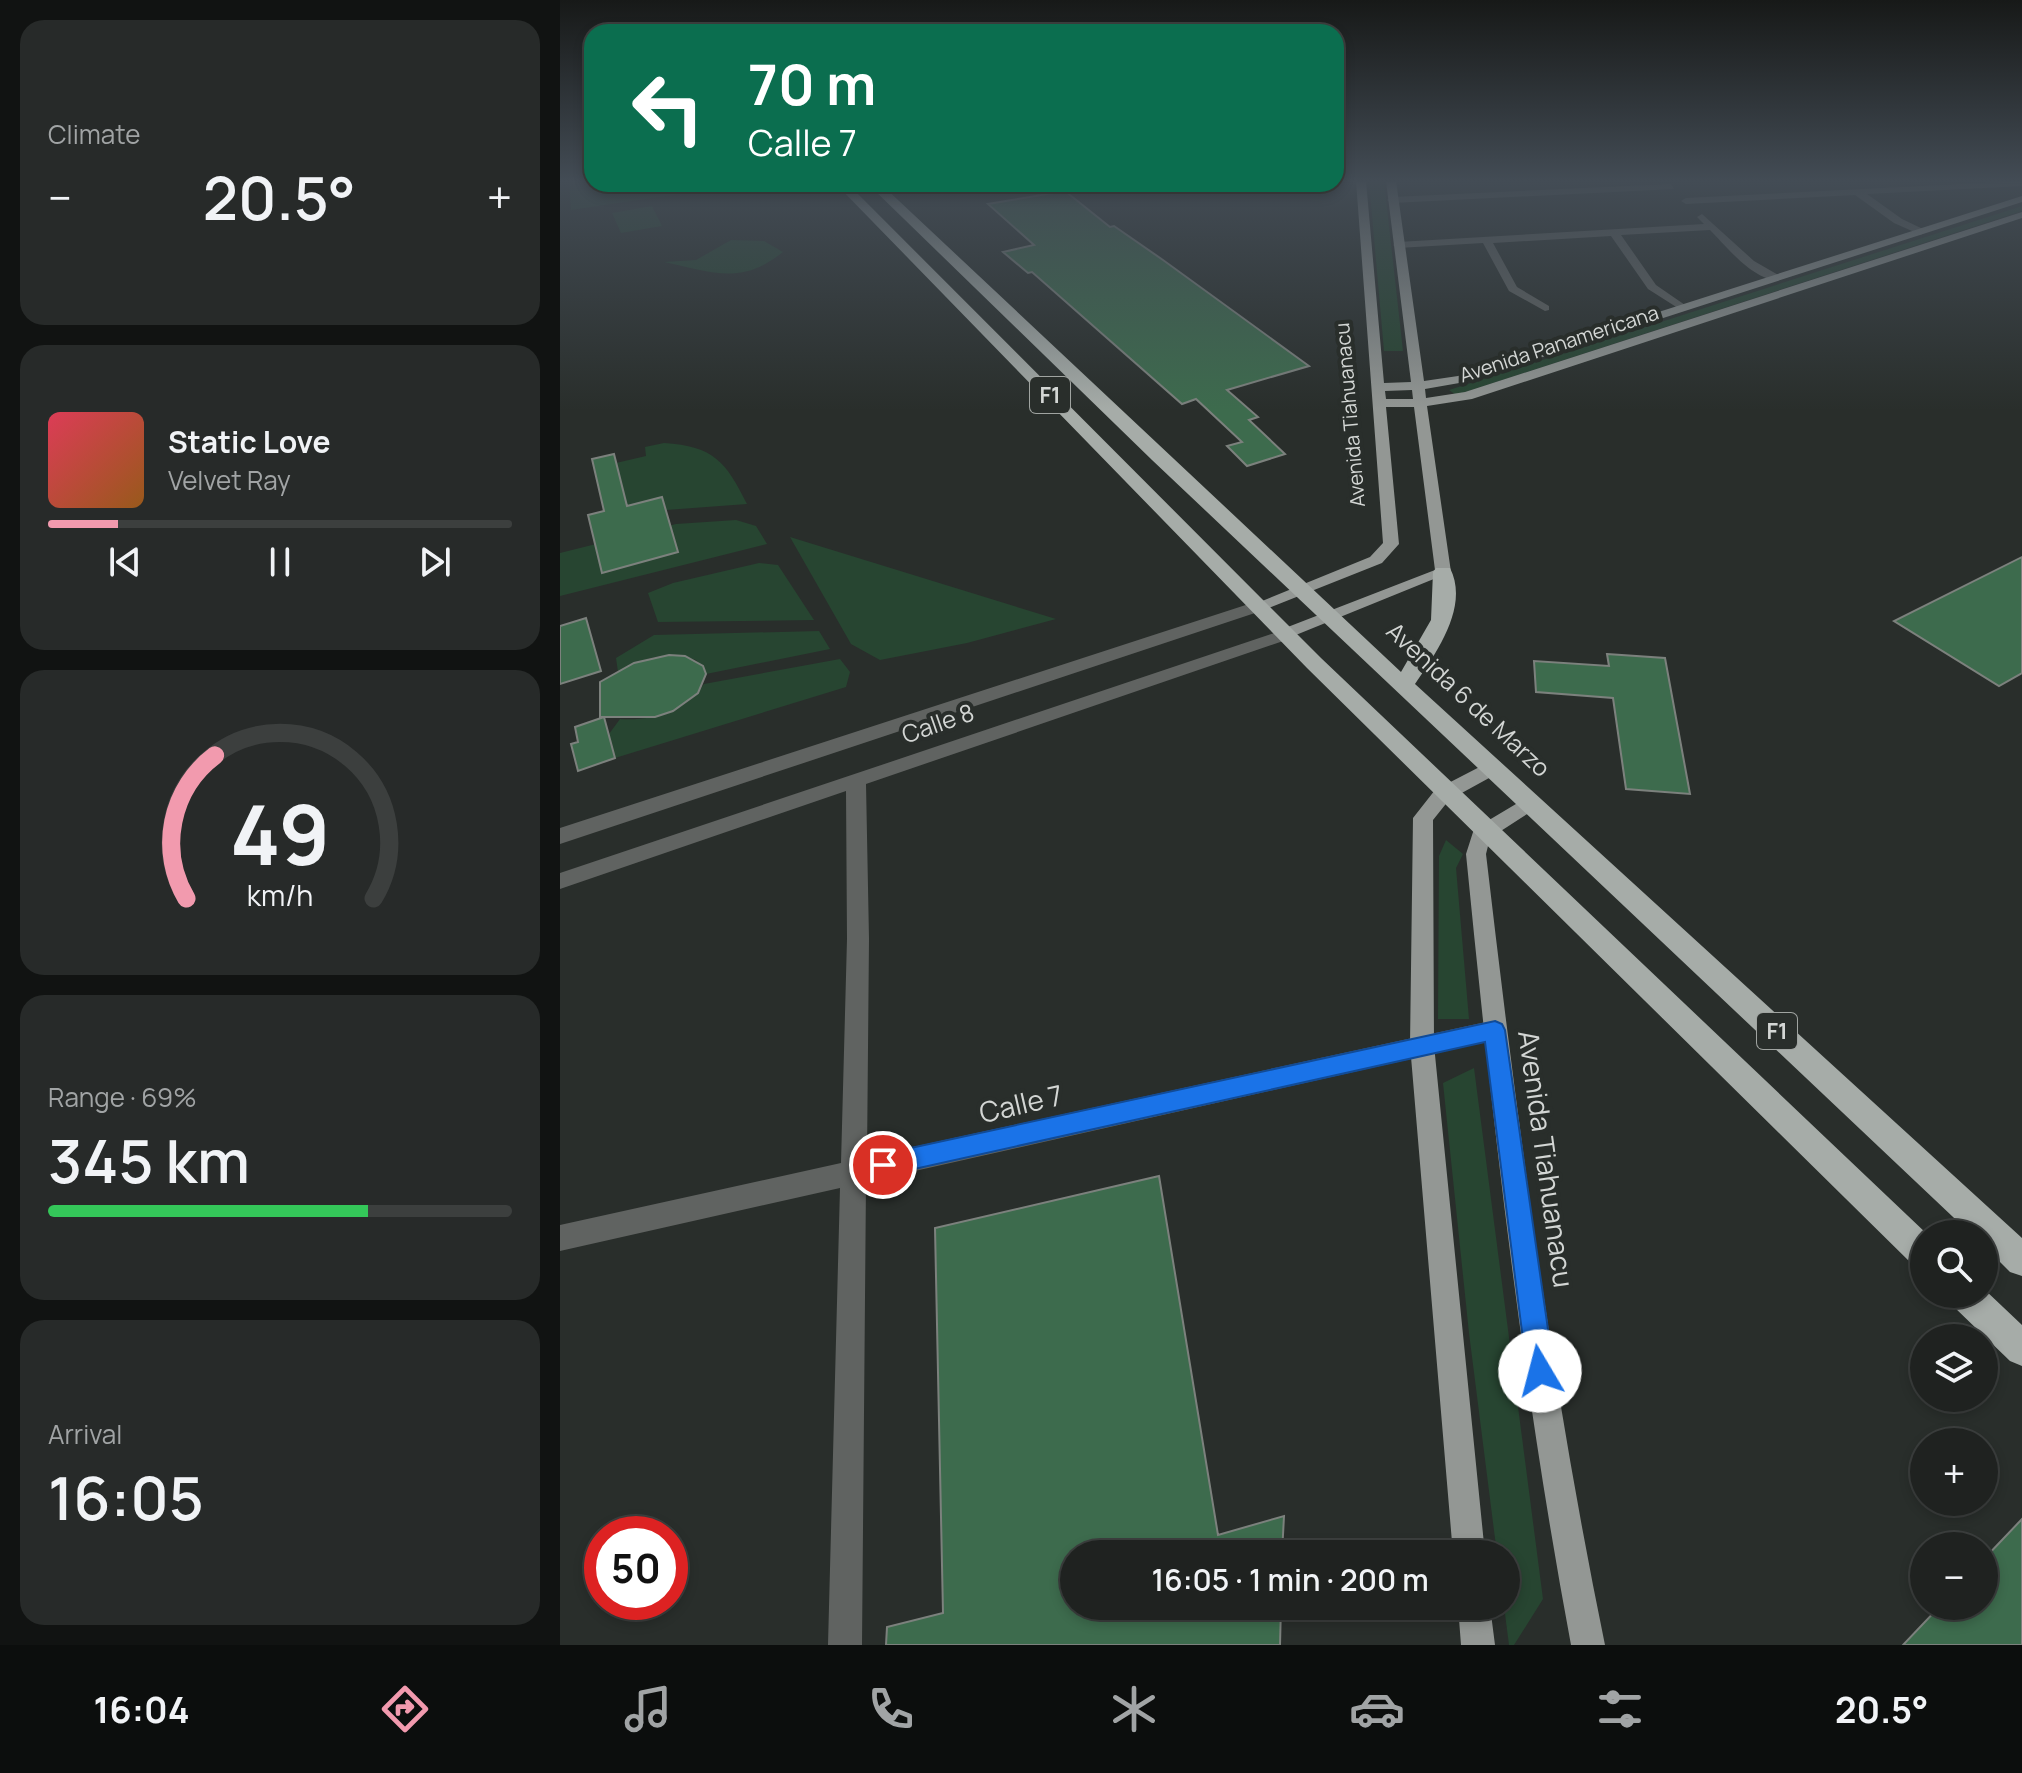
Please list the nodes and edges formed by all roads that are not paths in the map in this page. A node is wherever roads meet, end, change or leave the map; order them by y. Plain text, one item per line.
1 (915, 258) edge
2 (949, 258) edge
3 (1367, 258) edge
4 (1400, 258) edge
5 (1496, 258) edge
6 (1631, 258) edge
7 (1744, 258) edge
8 (1840, 258) edge
9 (1891, 258) edge
10 (1776, 278) junction
11 (1681, 307) junction
12 (1545, 308) dead end
13 (1416, 386) junction
14 (1377, 395) junction
15 (1420, 403) junction
16 (1443, 572) junction
17 (1303, 589) junction
18 (1258, 606) junction
19 (1333, 617) junction
20 (1286, 634) junction
21 (1403, 685) junction
22 (1493, 767) junction
23 (856, 779) junction
24 (1448, 791) junction
25 (1531, 802) junction
26 (1487, 828) junction
27 (560, 836) edge
28 (560, 881) edge
29 (1495, 1030) junction
30 (1422, 1045) junction
31 (853, 1172) junction
32 (560, 1238) edge
33 (1910, 1240) edge
34 (2022, 1260) edge
35 (1980, 1308) edge
36 (2022, 1349) edge
37 (1468, 1540) edge
38 (1475, 1620) edge
39 (845, 1645) edge
40 (1478, 1645) edge
41 (1588, 1645) edge

1 - 18 highway, F1
2 - 17 highway, Avenida 6 de Marzo / F1
3 - 14 main road, Avenida Tiahuanacu
4 - 13 main road
5 - 12 street
6 - 11 street
7 - 10 street
8 - 10 main road, Avenida Panamericana
9 - 15 main road, Avenida Panamericana
10 - 11 main road, Avenida Panamericana
11 - 13 main road, Avenida Panamericana
13 - 14 main road, Avenida Panamericana
13 - 15 main road
14 - 15 main road, Avenida Panamericana
14 - 17 main road, Avenida Tiahuanacu
15 - 16 main road
16 - 19 main road
16 - 21 highway
17 - 18 main road, Calle 8
17 - 19 highway, Avenida 6 de Marzo / F1
18 - 20 highway, F1
18 - 27 street, Calle 8
19 - 20 main road, Calle 8
19 - 21 highway, Avenida 6 de Marzo / F1
20 - 23 street, Calle 8
20 - 24 highway, F1
21 - 22 highway, Avenida 6 de Marzo / F1
22 - 24 main road
22 - 25 highway, Avenida 6 de Marzo / F1
23 - 28 street, Calle 8
23 - 31 street
24 - 26 highway, F1
24 - 30 main road
25 - 26 main road
25 - 34 highway, Avenida 6 de Marzo / F1
26 - 29 main road, Avenida Tiahuanacu
26 - 33 highway, F1
29 - 30 street, Calle 7
29 - 41 main road, Avenida Tiahuanacu
30 - 31 street, Calle 7
30 - 37 main road
31 - 32 street, Calle 7
31 - 39 street
35 - 36 highway
38 - 40 main road

